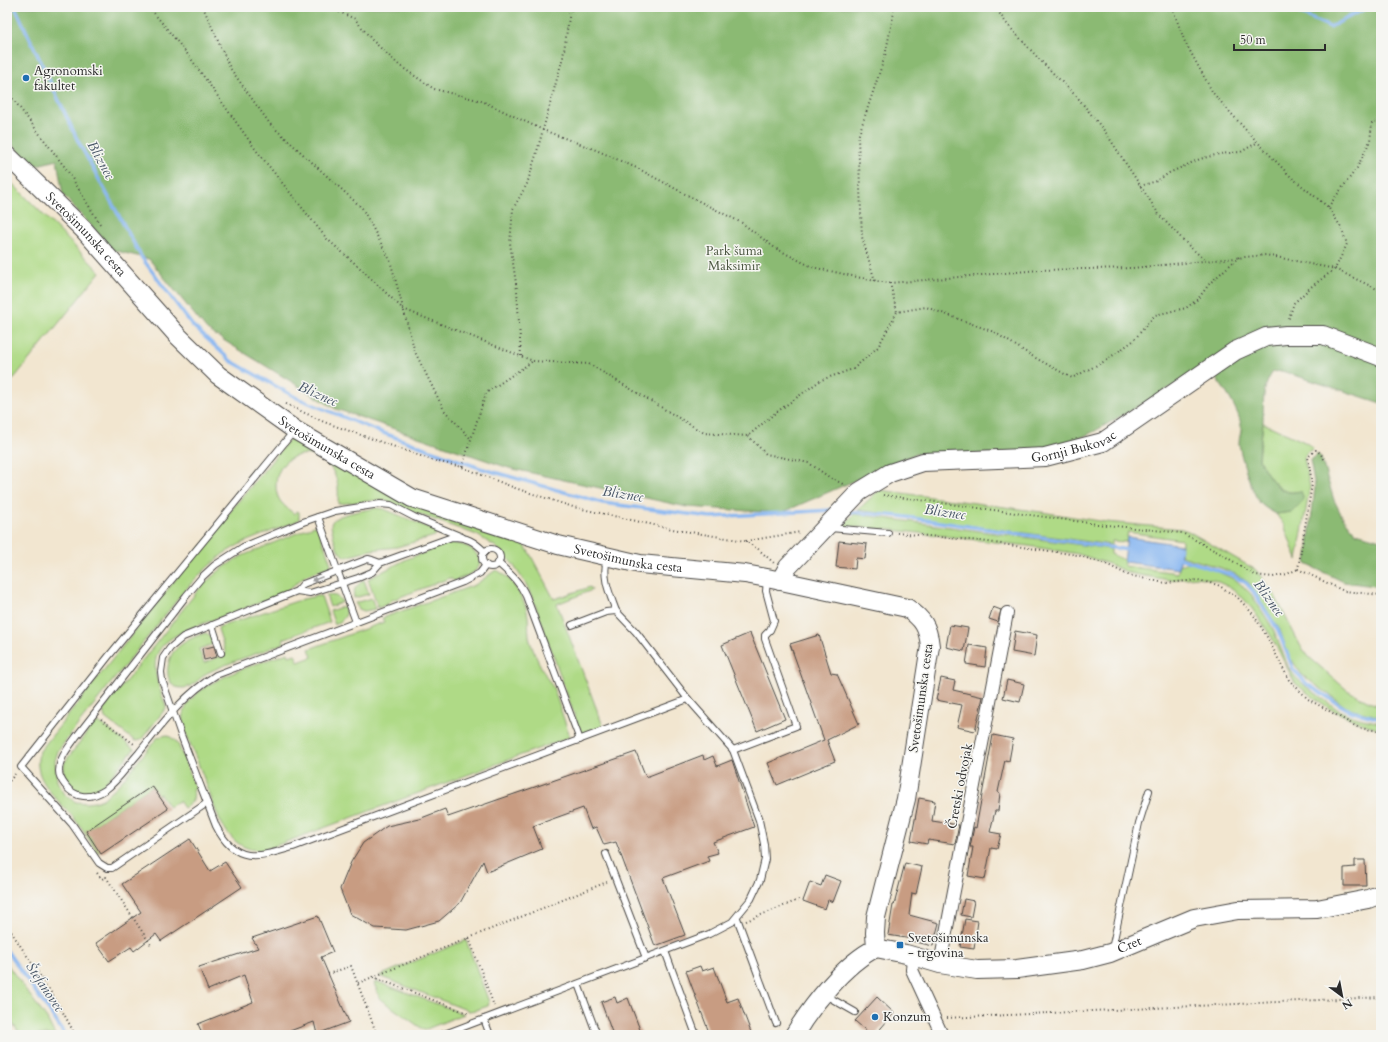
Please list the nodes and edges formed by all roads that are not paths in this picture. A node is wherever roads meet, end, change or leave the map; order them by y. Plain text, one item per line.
1 (7, 155) edge
2 (1381, 357) edge
3 (295, 430) junction
4 (318, 517) junction
5 (829, 524) junction
6 (888, 532) road end
7 (462, 537) junction
8 (484, 552) junction
9 (608, 556) junction
10 (380, 563) junction
11 (498, 563) junction
12 (486, 565) junction
13 (338, 571) junction
14 (778, 575) junction
15 (342, 583) junction
16 (297, 591) junction
17 (616, 611) junction
18 (1007, 613) dead end
19 (356, 622) junction
20 (212, 625) junction
21 (572, 625) dead end
22 (221, 653) dead end
23 (688, 699) junction
24 (173, 712) junction
25 (580, 740) junction
26 (733, 750) junction
27 (1149, 791) dead end
28 (207, 804) junction
29 (606, 854) dead end
30 (1381, 894) edge
31 (737, 918) junction
32 (876, 948) junction
33 (665, 951) junction
34 (1110, 954) junction
35 (913, 956) junction
36 (646, 958) junction
37 (940, 964) junction
38 (578, 984) junction
39 (824, 994) junction
40 (855, 1012) dead end
41 (484, 1019) junction
42 (776, 1023) dead end
43 (442, 1035) edge
44 (490, 1035) edge
45 (597, 1035) edge
46 (696, 1035) edge
47 (794, 1035) edge
48 (942, 1035) edge

1 - 3 street, Svetošimunska cesta
2 - 5 street, Gornji Bukovac
3 - 9 street, Svetošimunska cesta
3 - 28 lane
4 - 7 lane
4 - 13 lane
4 - 24 lane
5 - 6 lane
5 - 14 street, Gornji Bukovac
7 - 8 lane
7 - 10 lane
8 - 11 lane
8 - 12 lane
9 - 14 street, Svetošimunska cesta
9 - 17 lane
10 - 13 lane
10 - 15 lane
11 - 12 lane
11 - 25 lane
12 - 19 lane
13 - 15 lane
13 -> 16 lane
14 - 26 lane
14 - 32 street, Svetošimunska cesta
15 - 16 lane
15 - 19 lane
16 - 20 lane
17 - 21 lane
17 - 23 lane
18 - 37 street, Čretski odvojak
19 - 24 lane
20 - 22 lane
20 - 24 lane
23 - 25 lane
23 - 26 lane
24 - 28 lane
25 - 28 lane
26 - 31 lane
27 - 34 lane
29 - 36 lane
30 - 34 street, Čret
31 - 33 lane
31 - 42 lane
32 - 35 street, Čret
32 - 39 street
33 - 36 lane
33 - 46 lane
34 - 37 street, Čret
35 - 37 street, Čret
35 - 48 street
36 - 38 lane
38 - 41 lane
38 - 45 lane
39 - 40 lane
39 - 47 street
41 - 43 lane
41 - 44 lane

